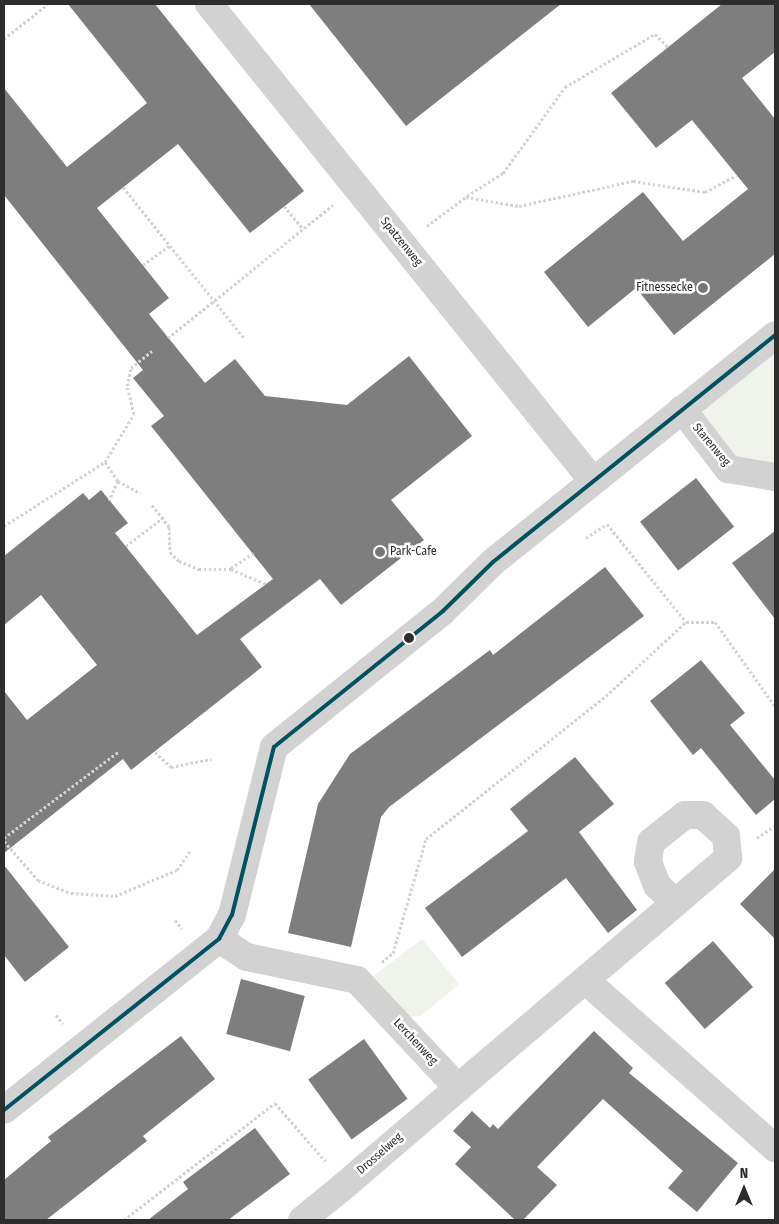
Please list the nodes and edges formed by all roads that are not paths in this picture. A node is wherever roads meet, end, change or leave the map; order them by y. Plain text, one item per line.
1 (209, 4) edge
2 (775, 335) edge
3 (682, 409) junction
4 (775, 477) edge
5 (593, 480) junction
6 (675, 903) dead end
7 (219, 939) junction
8 (585, 980) junction
9 (458, 1088) junction
10 (4, 1110) edge
11 (775, 1148) edge
12 (302, 1220) edge

1 - 5 street, Spatzenweg
2 - 3 street
3 - 4 street, Starenweg
3 - 5 street
5 - 7 street
6 - 8 street
7 - 9 street, Lerchenweg
7 - 10 street
8 - 9 street
8 - 11 street
9 - 12 street, Drosselweg

